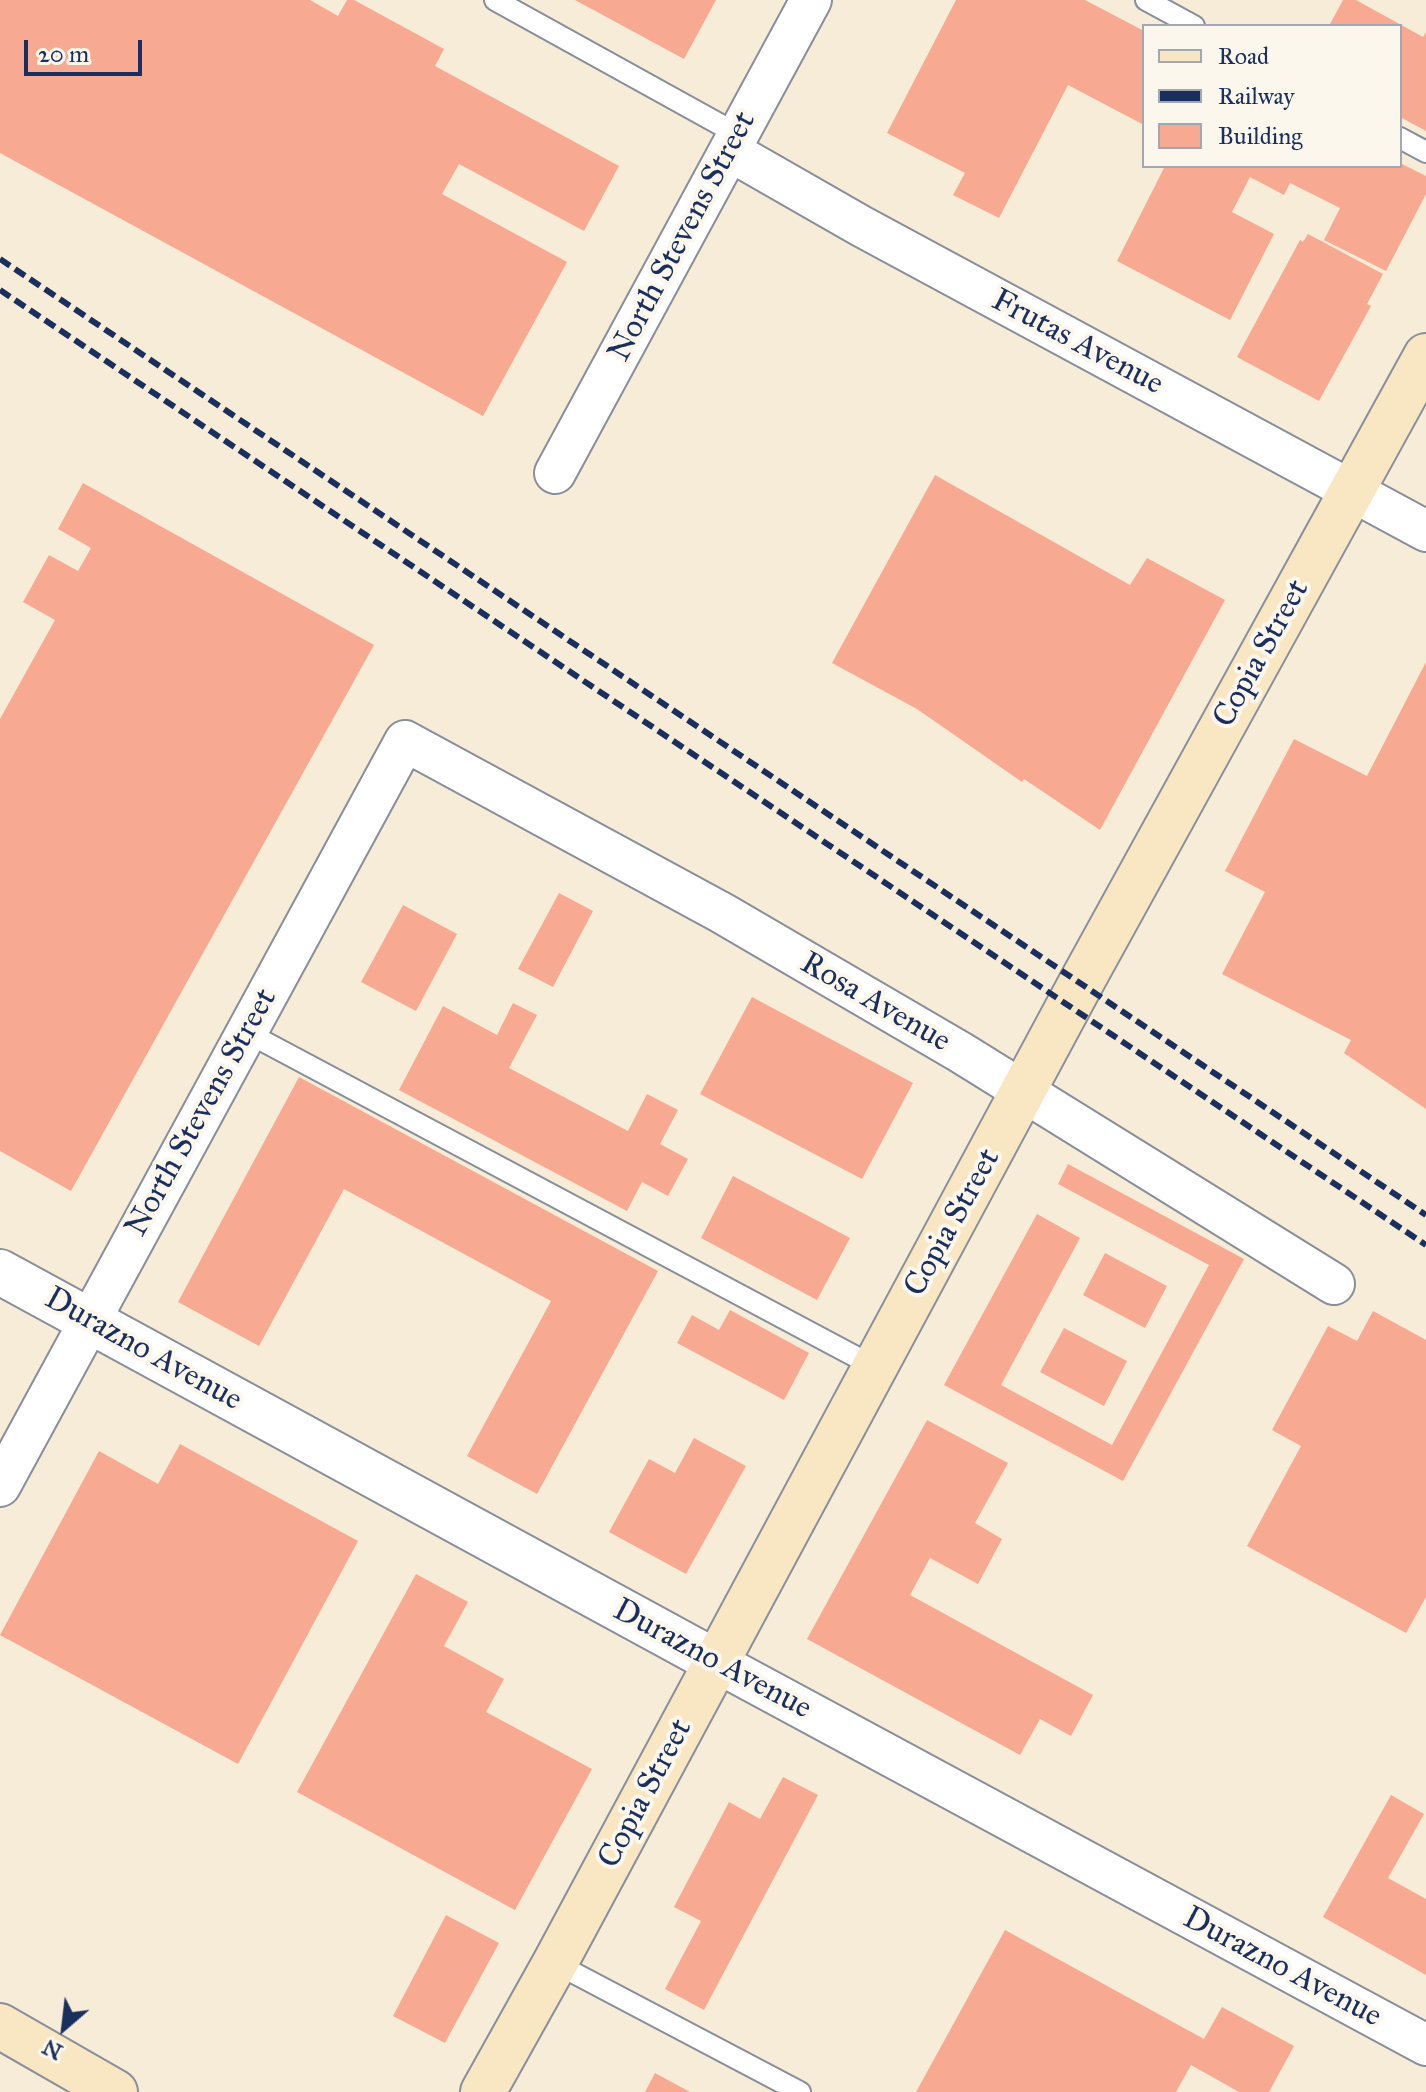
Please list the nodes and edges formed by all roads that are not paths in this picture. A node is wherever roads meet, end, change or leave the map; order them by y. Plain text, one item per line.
1 (495, 0) edge
2 (811, 0) edge
3 (1146, 0) edge
4 (1190, 24) edge
5 (1402, 139) edge
6 (734, 143) junction
7 (1426, 152) edge
8 (1426, 356) edge
9 (555, 473) dead end
10 (1351, 491) junction
11 (1426, 531) edge
12 (405, 741) joint
13 (246, 1032) junction
14 (1025, 1092) junction
15 (0, 1272) edge
16 (1334, 1284) dead end
17 (89, 1321) junction
18 (875, 1367) junction
19 (0, 1486) edge
20 (716, 1662) junction
21 (555, 1963) junction
22 (0, 2026) edge
23 (1426, 2045) edge
24 (115, 2092) edge
25 (483, 2092) edge
26 (800, 2092) edge

1 - 6 lane
2 - 6 street, North Stevens Street
3 - 4 lane
5 - 7 lane
6 - 9 street, North Stevens Street
6 - 10 street, Frutas Avenue
8 - 10 main road, Copia Street
10 - 11 street, Frutas Avenue
10 - 14 main road, Copia Street
12 - 13 street, North Stevens Street
12 - 14 street, Rosa Avenue
13 - 17 street, North Stevens Street
13 - 18 lane
14 - 16 street, Rosa Avenue
14 - 18 main road, Copia Street
15 - 17 street, Durazno Avenue
17 - 19 street, North Stevens Street
17 - 20 street, Durazno Avenue
18 - 20 main road, Copia Street
20 - 21 main road, Copia Street
20 - 23 street, Durazno Avenue
21 - 25 main road, Copia Street
21 - 26 lane
22 - 24 main road

